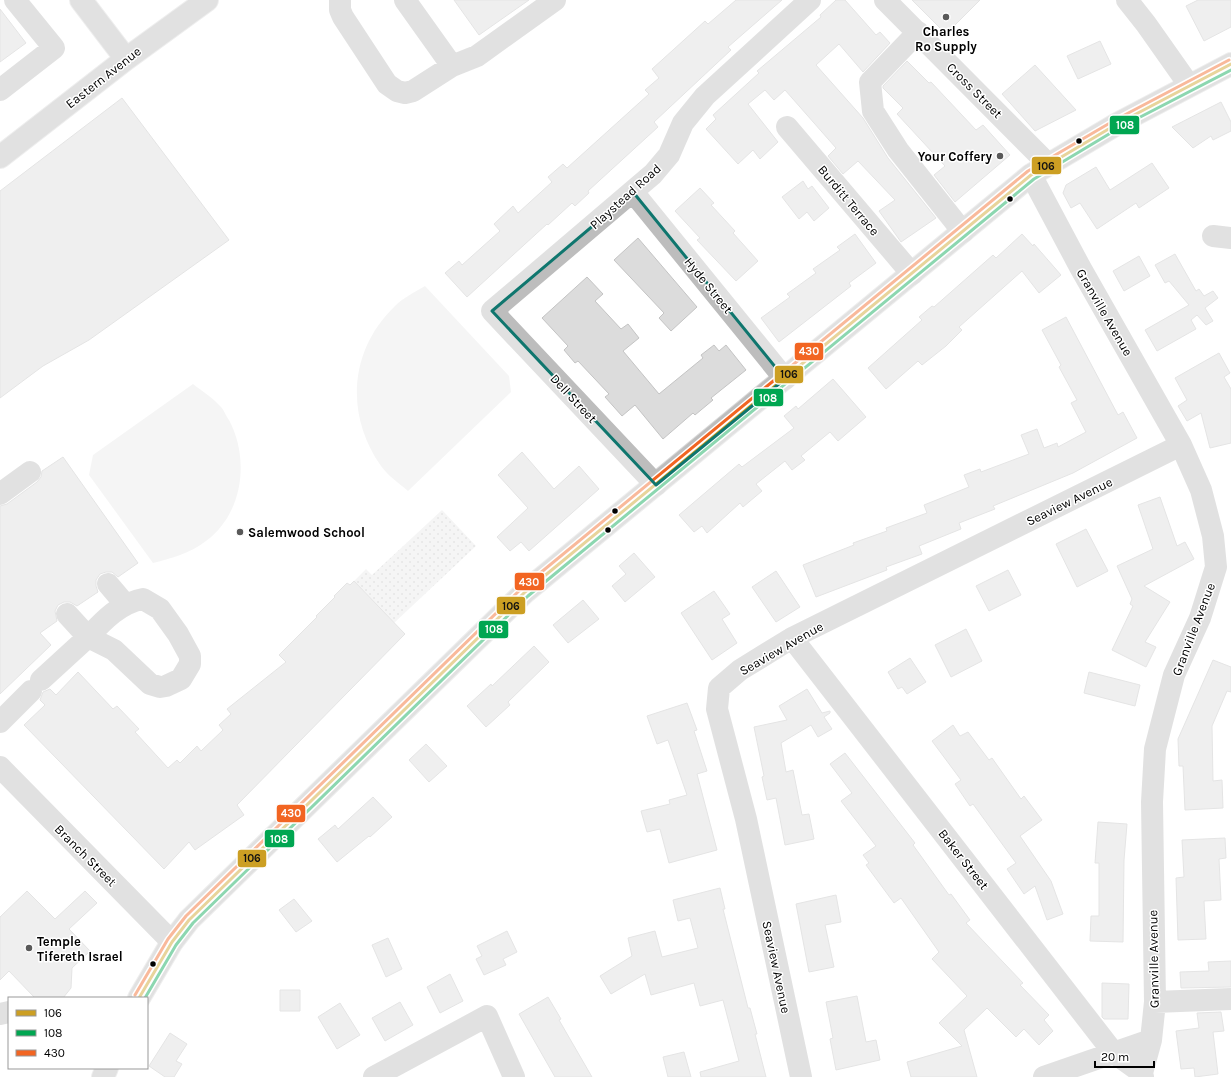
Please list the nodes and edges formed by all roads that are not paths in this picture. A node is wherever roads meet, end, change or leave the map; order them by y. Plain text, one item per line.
1 (15, 0) edge
2 (81, 0) edge
3 (207, 0) edge
4 (340, 0) edge
5 (405, 0) edge
6 (555, 0) edge
7 (810, 0) edge
8 (885, 0) edge
9 (1127, 0) edge
10 (918, 32) junction
11 (126, 58) junction
12 (1231, 64) edge
13 (452, 66) junction
14 (1189, 86) junction
15 (0, 90) edge
16 (787, 127) dead end
17 (0, 157) edge
18 (1039, 170) junction
19 (633, 192) junction
20 (963, 232) junction
21 (912, 274) junction
22 (492, 311) joint
23 (785, 379) junction
24 (1181, 445) junction
25 (29, 470) dead end
26 (656, 484) junction
27 (0, 494) edge
28 (1224, 571) edge
29 (108, 584) dead end
30 (125, 604) junction
31 (67, 614) dead end
32 (88, 637) junction
33 (792, 638) junction
34 (0, 722) edge
35 (0, 767) edge
36 (172, 942) junction
37 (140, 997) edge
38 (1231, 1000) edge
39 (1155, 1002) junction
40 (1151, 1040) junction
41 (1113, 1052) junction
42 (1143, 1075) edge
43 (374, 1077) edge
44 (514, 1077) edge
45 (801, 1077) edge
46 (1044, 1077) edge

1 - 15 street
2 - 11 street
3 - 11 street, Eastern Avenue
4 - 13 street
5 - 13 street
6 - 13 street
7 - 19 street, Playstead Road
8 - 10 street, Cross Street
9 - 14 street
10 - 18 street, Cross Street
10 - 20 street
11 - 17 street, Eastern Avenue
12 - 14 street
14 - 18 street
16 - 21 street, Burditt Terrace
18 - 20 street
18 - 24 street, Granville Avenue
19 - 22 street, Playstead Road
19 - 23 street, Hyde Street
20 - 21 street
21 - 23 street
22 - 26 street, Dell Street
23 - 26 street
24 - 28 street, Granville Avenue
24 - 33 street, Seaview Avenue
25 - 27 street
26 - 36 street
28 - 39 street, Granville Avenue
29 - 30 street
30 - 32 street
30 - 32 street
31 - 32 street
32 - 34 street
33 - 41 street, Baker Street
33 - 45 street, Seaview Avenue
35 - 36 street, Branch Street
36 - 37 street
38 - 39 street
39 - 40 street, Granville Avenue
40 - 41 street
40 - 42 street, Granville Avenue
41 - 42 street, Baker Street
41 - 46 street
43 - 44 street

